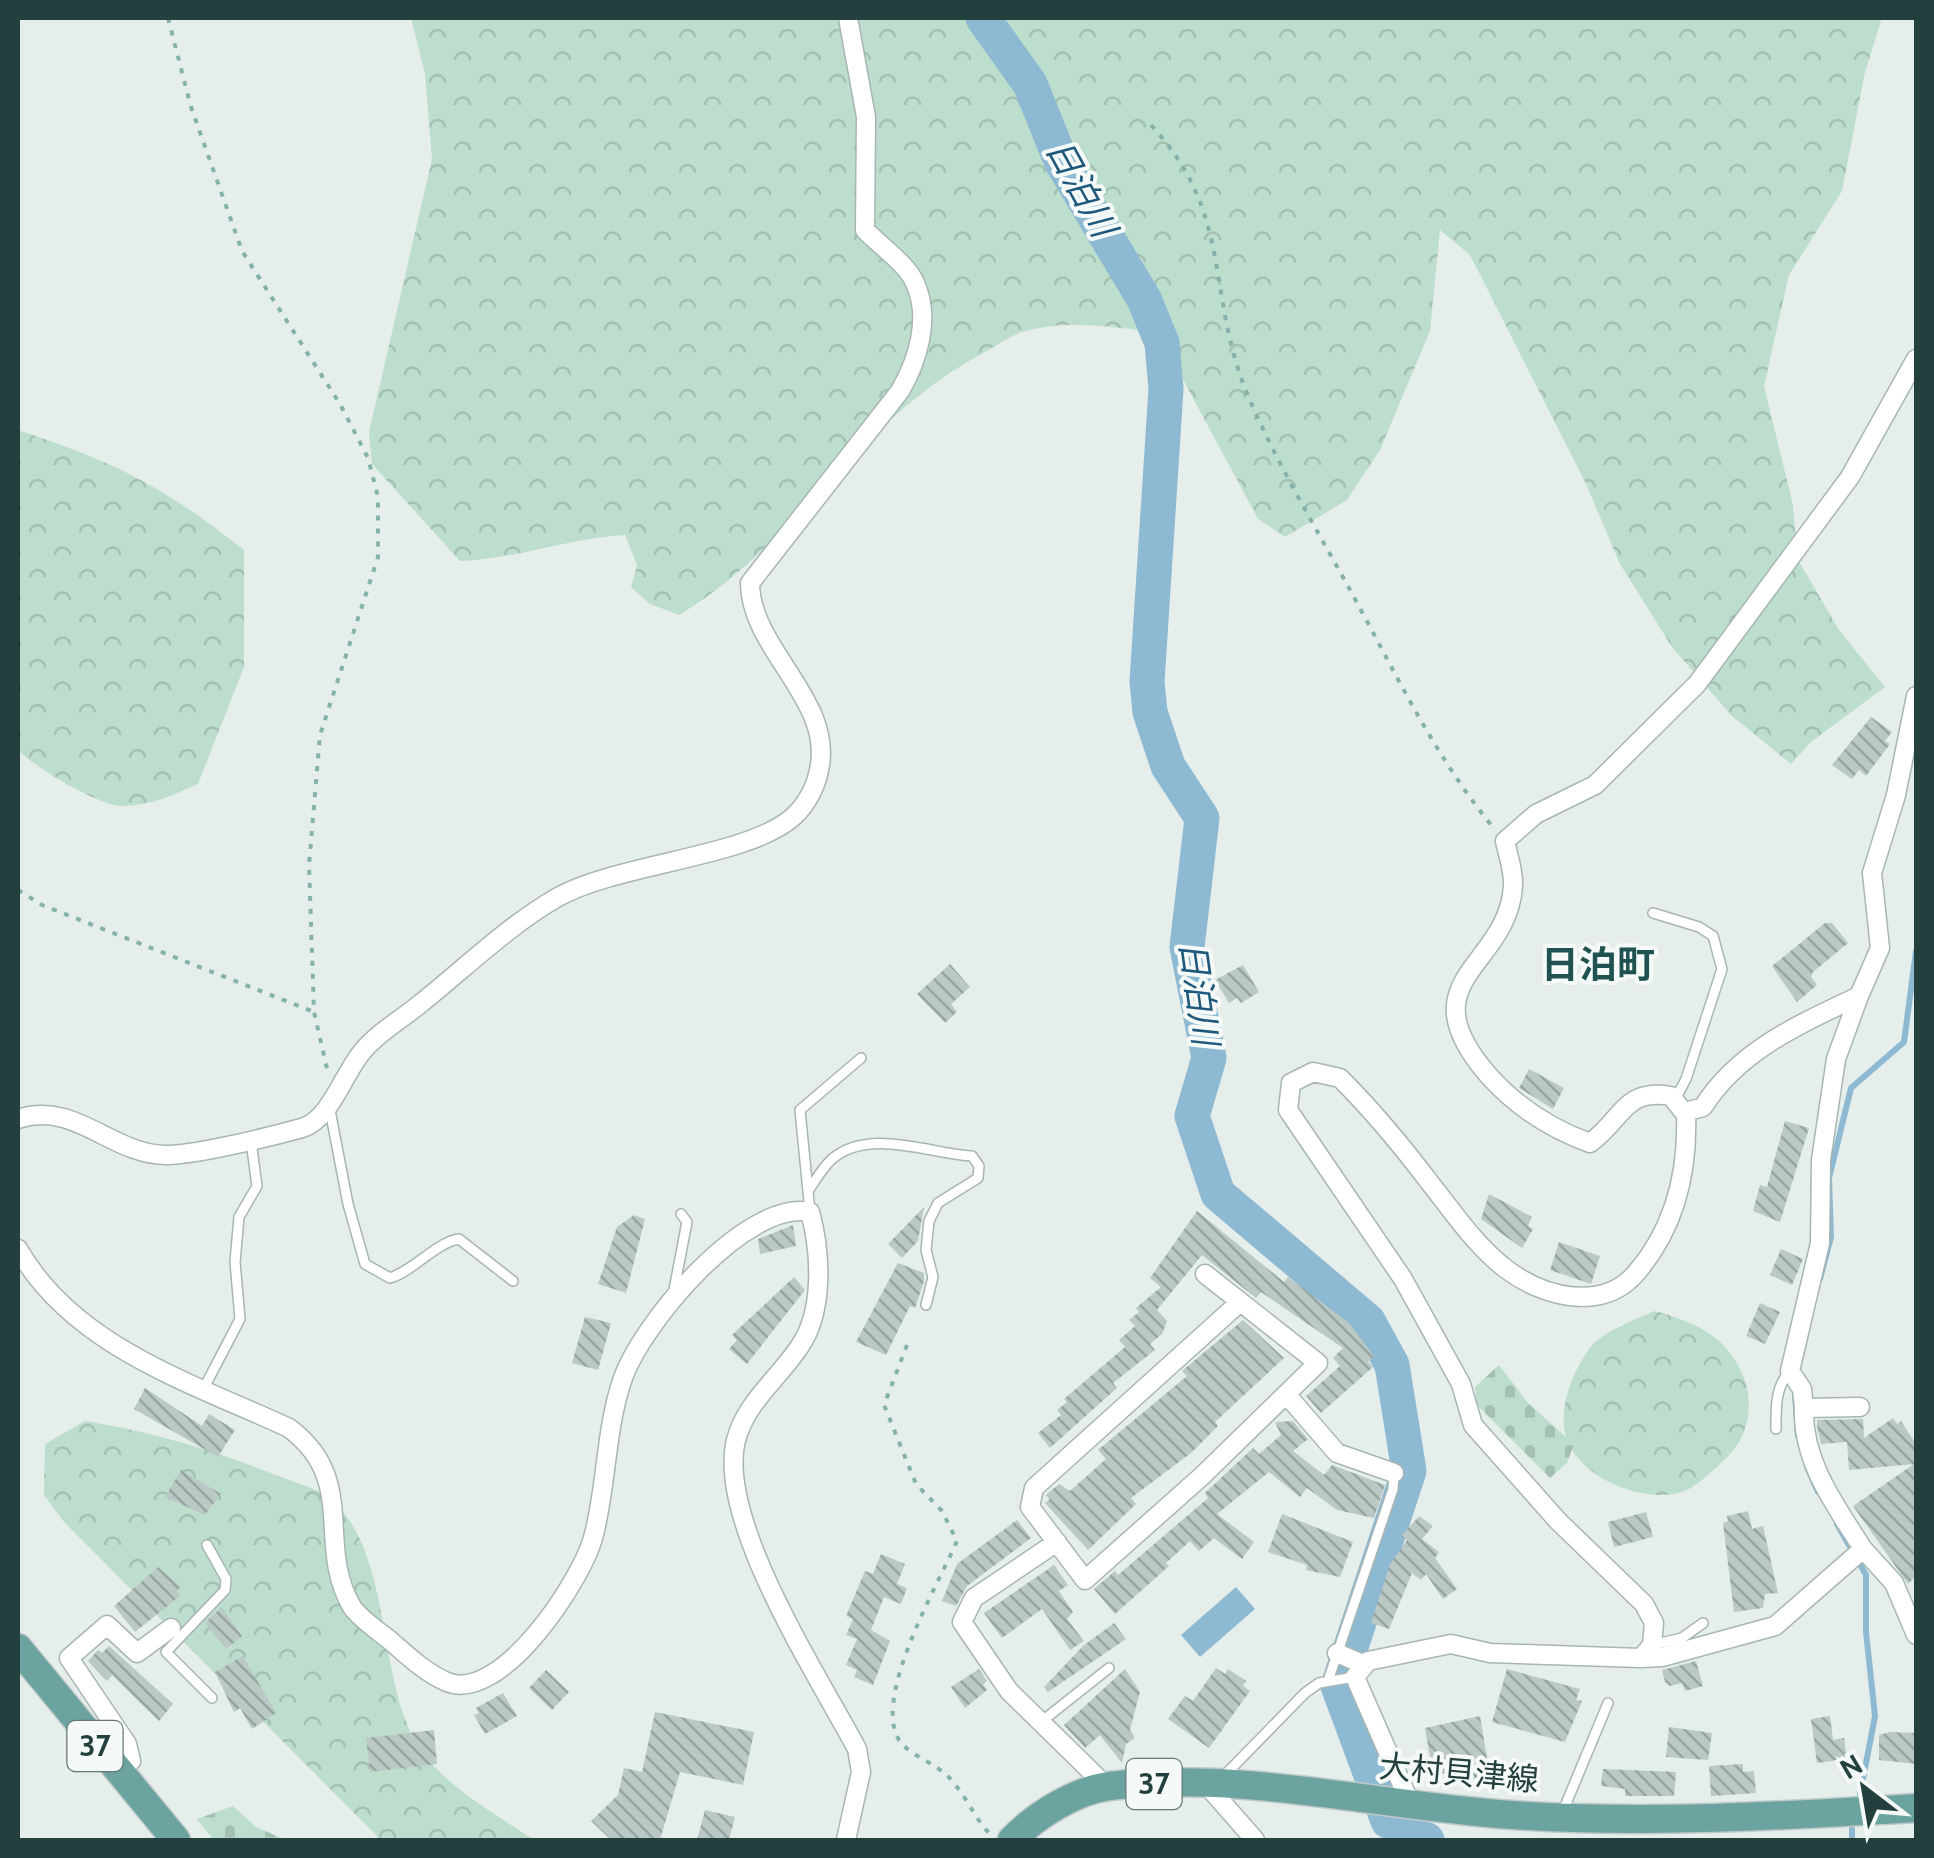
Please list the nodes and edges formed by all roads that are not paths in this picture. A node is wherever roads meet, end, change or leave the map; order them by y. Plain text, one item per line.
1 (848, 18) edge
2 (1916, 359) edge
3 (1916, 696) edge
4 (1653, 913) dead end
5 (1859, 996) junction
6 (861, 1058) dead end
7 (331, 1100) junction
8 (1680, 1106) junction
9 (18, 1119) edge
10 (250, 1138) junction
11 (808, 1191) junction
12 (810, 1212) junction
13 (680, 1214) dead end
14 (18, 1249) edge
15 (23, 1264) edge
16 (1204, 1274) dead end
17 (513, 1281) dead end
18 (1239, 1303) junction
19 (926, 1304) dead end
20 (670, 1307) junction
21 (1790, 1372) junction
22 (204, 1388) junction
23 (1286, 1394) junction
24 (1860, 1407) dead end
25 (1804, 1408) junction
26 (1776, 1428) dead end
27 (1394, 1473) joint
28 (1057, 1542) junction
29 (206, 1545) dead end
30 (1858, 1551) junction
31 (1702, 1623) dead end
32 (171, 1628) dead end
33 (1916, 1635) edge
34 (18, 1648) edge
35 (144, 1648) junction
36 (1647, 1651) junction
37 (166, 1652) junction
38 (1338, 1654) junction
39 (1109, 1668) dead end
40 (1359, 1671) junction
41 (1324, 1682) junction
42 (212, 1698) dead end
43 (1608, 1703) dead end
44 (1041, 1722) junction
45 (116, 1771) junction
46 (1211, 1783) junction
47 (1106, 1786) junction
48 (1410, 1804) junction
49 (146, 1807) junction
50 (1916, 1808) edge
51 (1560, 1816) junction
52 (153, 1840) edge
53 (176, 1840) edge
54 (846, 1840) edge
55 (1012, 1840) edge
56 (1255, 1840) edge

1 - 7 street
2 - 8 street
3 - 5 street
4 - 8 lane
5 - 8 street
5 - 21 street
6 - 11 lane
7 - 10 street
7 - 17 lane
8 - 36 street
9 - 10 street
10 - 22 lane
11 - 12 lane
11 - 19 lane
12 - 20 street
12 - 54 street
13 - 20 lane
14 - 15 street
15 - 22 street
16 - 18 street
18 - 23 street
18 - 28 street
20 - 22 street
21 - 25 street
21 - 26 lane
23 - 27 street
23 - 28 street
24 - 25 street
25 - 30 street
27 - 38 lane
28 - 44 street
29 - 37 lane
30 - 33 street
30 - 36 street
31 - 36 lane
32 - 35 street
34 - 45 main road, 37
35 - 37 street
35 - 45 street
36 - 40 street
37 - 42 lane
38 - 40 street
38 - 41 lane
39 - 44 lane
40 - 41 lane
40 - 48 street
41 - 46 lane
43 - 51 lane
44 - 47 street
45 - 49 main road, 37
46 - 47 main road, 大村貝津線 / 37
46 - 48 main road, 大村貝津線 / 37
46 - 56 street
47 - 55 main road, 大村貝津線 / 37
48 - 51 main road, 大村貝津線 / 37
49 - 52 street
49 - 53 main road, 37
50 - 51 main road, 大村貝津線 / 37

